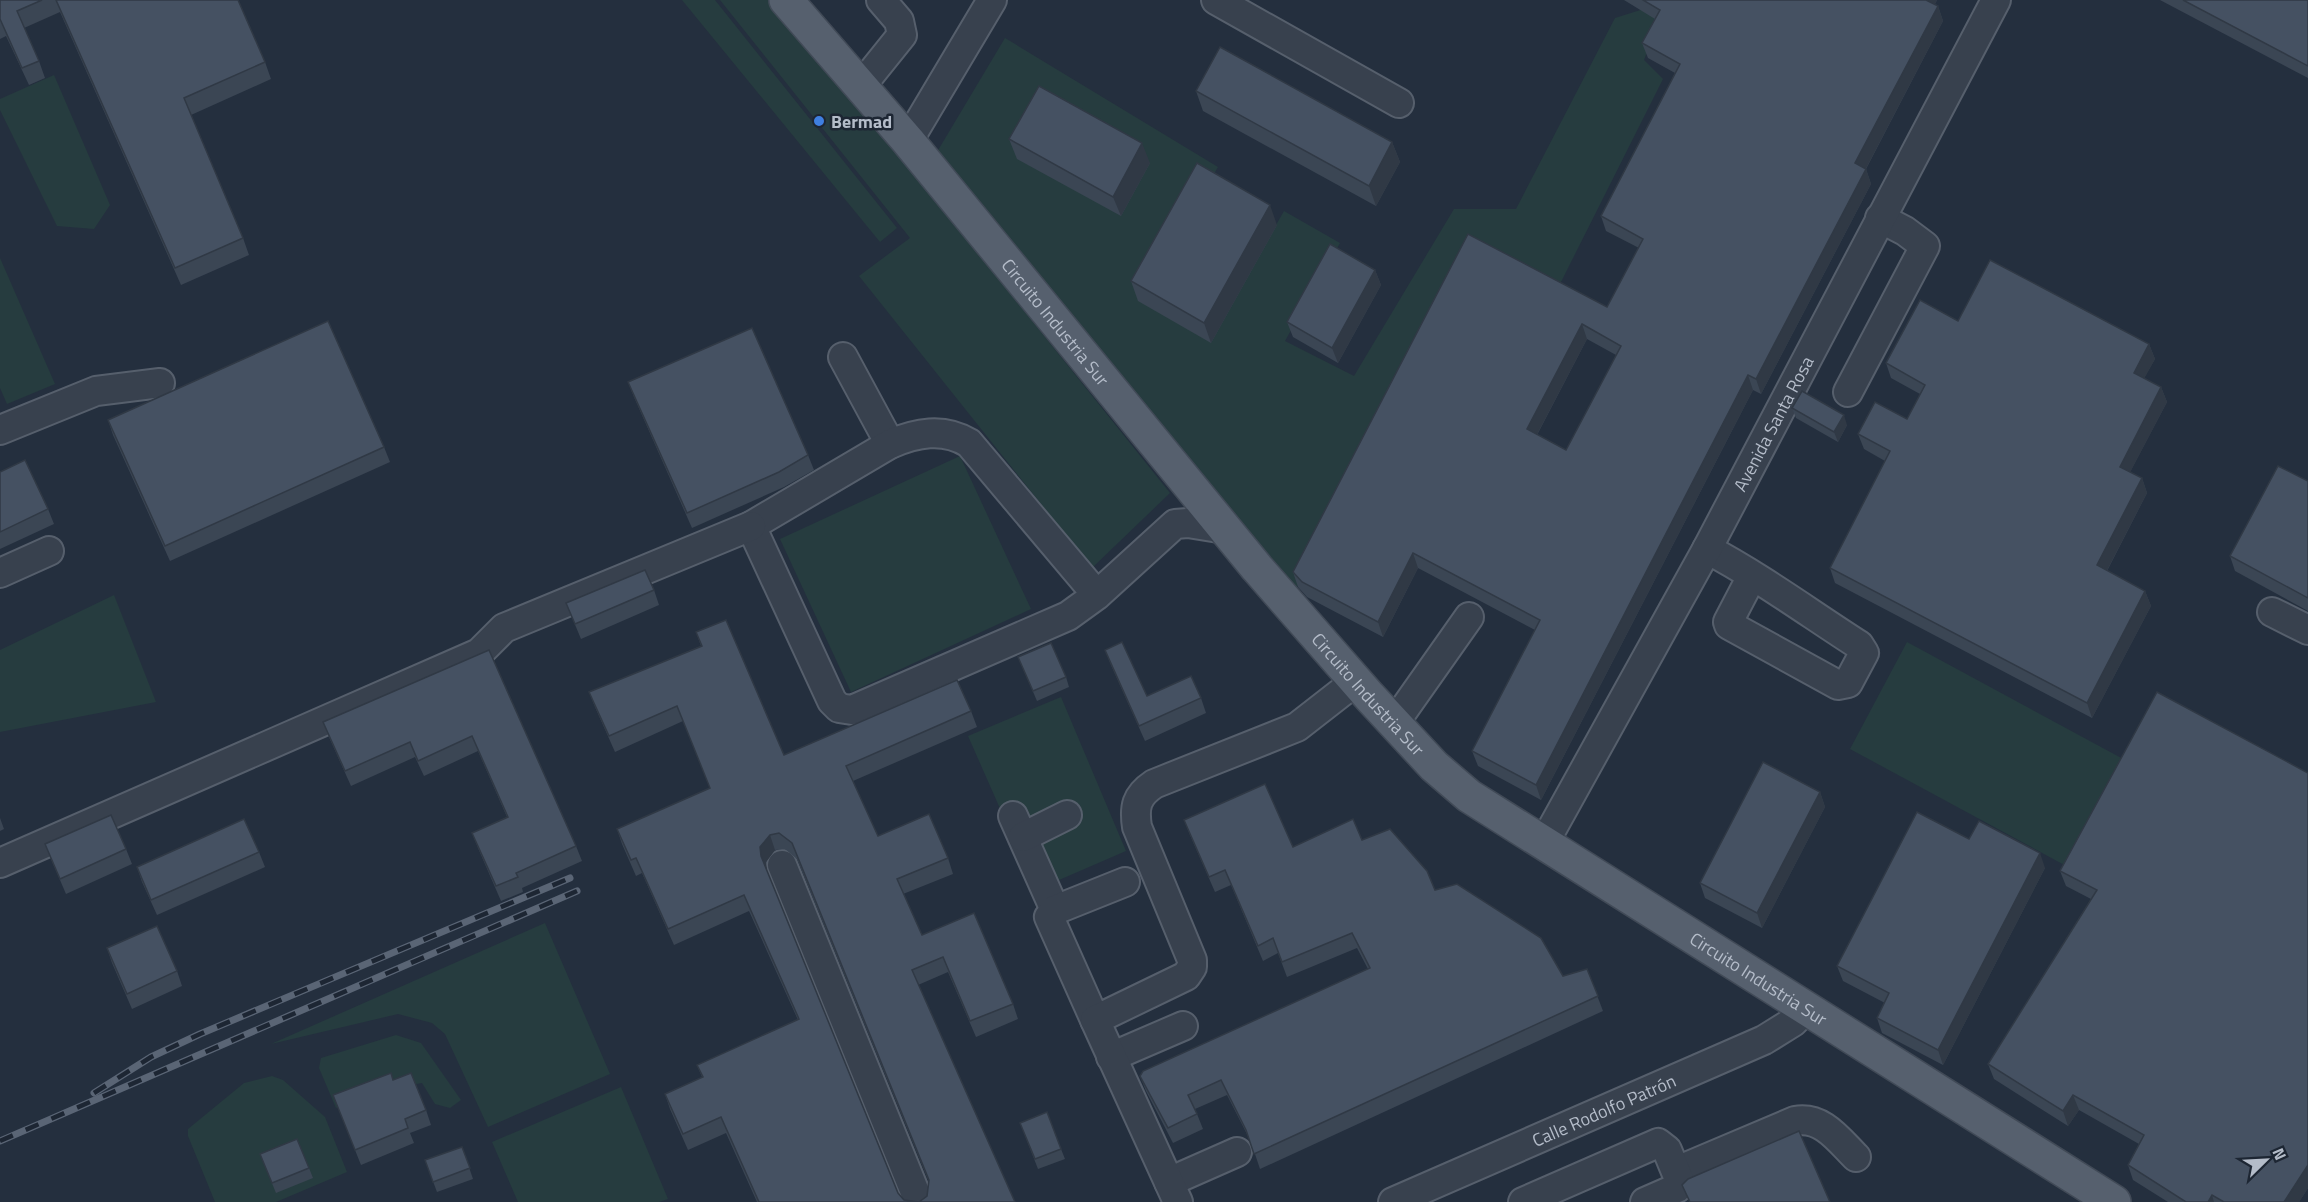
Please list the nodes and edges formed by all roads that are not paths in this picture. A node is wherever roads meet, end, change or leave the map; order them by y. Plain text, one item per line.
1 (786, 0) edge
2 (881, 0) edge
3 (992, 0) edge
4 (1216, 0) edge
5 (1996, 0) edge
6 (861, 86) junction
7 (1399, 103) dead end
8 (908, 141) junction
9 (1880, 218) junction
10 (843, 357) dead end
11 (160, 383) dead end
12 (1848, 392) dead end
13 (0, 430) edge
14 (890, 444) junction
15 (751, 526) junction
16 (1225, 529) junction
17 (1707, 549) junction
18 (49, 551) dead end
19 (0, 573) edge
20 (1752, 576) junction
21 (1097, 595) junction
22 (2272, 612) dead end
23 (1469, 616) dead end
24 (2308, 630) edge
25 (1356, 681) junction
26 (1395, 722) junction
27 (1067, 815) dead end
28 (1544, 843) junction
29 (0, 863) edge
30 (782, 865) dead end
31 (1125, 882) dead end
32 (1055, 910) junction
33 (1807, 1008) junction
34 (1095, 1020) junction
35 (1183, 1026) dead end
36 (1111, 1057) junction
37 (1237, 1152) dead end
38 (1856, 1157) dead end
39 (1677, 1171) junction
40 (1448, 1191) edge
41 (1173, 1192) edge
42 (919, 1202) edge
43 (1394, 1202) edge
44 (1522, 1202) edge
45 (1645, 1202) edge
46 (2114, 1202) edge

1 - 6 main road, Circuito Industria Sur
2 - 6 street
3 - 8 street
4 - 7 street
5 - 9 street, Avenida Santa Rosa
6 - 8 main road, Circuito Industria Sur
8 - 16 main road, Circuito Industria Sur
9 - 12 street
9 - 17 street, Avenida Santa Rosa
10 - 14 street
11 - 13 street
14 - 15 street
14 - 21 street
15 - 21 street
15 - 29 street
16 - 21 street
16 - 25 main road, Circuito Industria Sur
17 - 20 street
17 - 28 street, Avenida Santa Rosa
18 - 19 street
20 - 20 street
22 - 24 street
23 - 26 street
25 - 26 main road, Circuito Industria Sur
25 - 34 street
26 - 28 main road, Circuito Industria Sur
27 - 32 street
28 - 33 main road, Circuito Industria Sur
30 - 42 street
31 - 32 street
32 - 34 street
33 - 40 street, Calle Rodolfo Patrón
33 - 46 main road, Circuito Industria Sur
34 - 36 street
35 - 36 street
36 - 41 street
37 - 41 street
38 - 39 street
39 - 44 street
39 - 45 street
40 - 43 street, Calle Rodolfo Patrón

